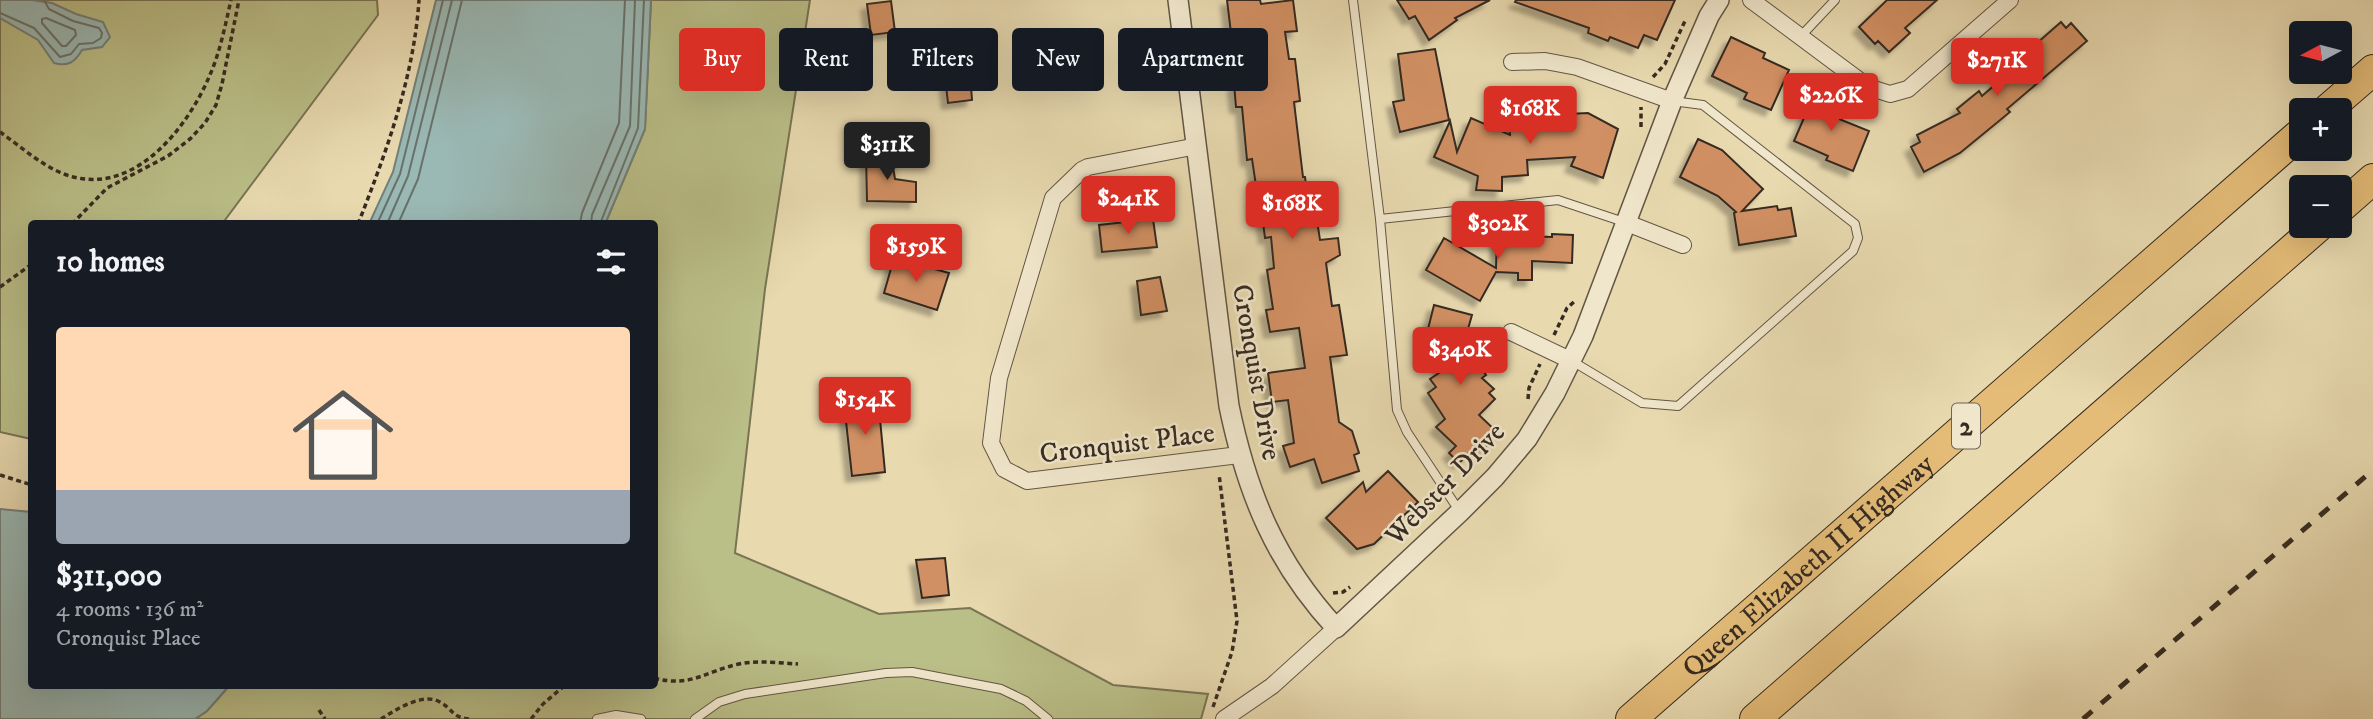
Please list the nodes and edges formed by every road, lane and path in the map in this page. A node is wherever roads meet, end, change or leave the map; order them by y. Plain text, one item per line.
1 (230, 0) edge
2 (239, 0) edge
3 (419, 0) edge
4 (1178, 0) edge
5 (1353, 0) edge
6 (1718, 0) edge
7 (1751, 0) edge
8 (1835, 0) edge
9 (2010, 0) edge
10 (1690, 9) dead end
11 (1801, 36) junction
12 (1512, 62) dead end
13 (2373, 70) edge
14 (1654, 75) dead end
15 (2341, 98) edge
16 (1672, 101) junction
17 (0, 132) edge
18 (2289, 143) edge
19 (1197, 146) junction
20 (2373, 179) edge
21 (2352, 197) edge
22 (1380, 219) junction
23 (76, 220) edge
24 (360, 220) edge
25 (1627, 223) junction
26 (2305, 238) edge
27 (1683, 245) dead end
28 (28, 267) edge
29 (0, 287) edge
30 (1511, 332) dead end
31 (1572, 361) junction
32 (1239, 455) junction
33 (1216, 457) junction
34 (0, 475) edge
35 (28, 484) edge
36 (1460, 512) junction
37 (1336, 628) junction
38 (799, 664) dead end
39 (1678, 678) junction
40 (658, 679) edge
41 (560, 689) edge
42 (319, 710) dead end
43 (1218, 715) edge
44 (325, 719) edge
45 (381, 719) edge
46 (469, 719) edge
47 (531, 719) edge
48 (597, 719) edge
49 (641, 719) edge
50 (695, 719) edge
51 (1048, 719) edge
52 (1620, 719) edge
53 (1631, 719) edge
54 (1755, 719) edge

1 - 17 path
2 - 23 path
3 - 24 path
4 - 19 street, Cronquist Drive
5 - 22 lane
6 - 16 street, Webster Drive
7 - 11 street
8 - 11 lane
9 - 11 street
10 - 14 path
12 - 16 street
13 - 15 highway
16 - 25 street, Webster Drive
16 - 31 lane
18 - 39 highway, Queen Elizabeth II Highway / 2
19 - 32 street, Cronquist Drive
19 - 33 street, Cronquist Place
20 - 21 highway
22 - 25 lane
22 - 36 lane
25 - 27 street
25 - 31 street, Webster Drive
26 - 54 highway
28 - 29 path
30 - 31 street
31 - 36 street, Webster Drive
32 - 33 street, Cronquist Place
32 - 37 street, Cronquist Drive
33 - 43 path
34 - 35 path
36 - 37 street, Webster Drive
37 - 43 street
38 - 40 path
39 - 52 highway
39 - 53 highway, Queen Elizabeth II Highway / 2
41 - 47 path
42 - 44 path
45 - 46 path
48 - 49 lane
50 - 51 lane

